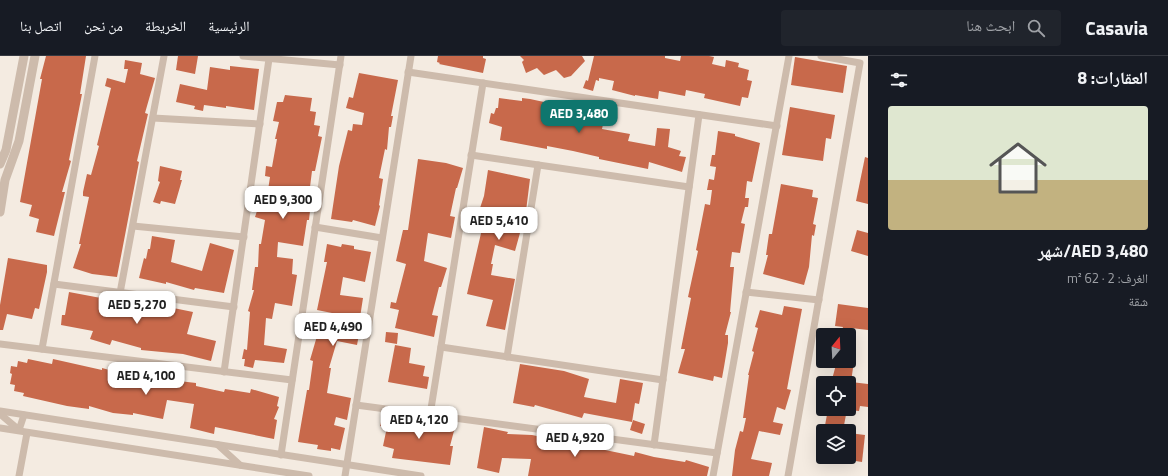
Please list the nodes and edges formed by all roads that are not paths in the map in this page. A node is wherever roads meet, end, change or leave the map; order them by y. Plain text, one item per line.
1 (24, 56) edge
2 (35, 56) edge
3 (95, 56) edge
4 (164, 56) edge
5 (243, 56) edge
6 (341, 56) edge
7 (411, 56) edge
8 (789, 56) edge
9 (821, 56) edge
10 (269, 59) junction
11 (340, 65) junction
12 (408, 72) junction
13 (483, 83) junction
14 (699, 115) junction
15 (153, 118) junction
16 (260, 124) junction
17 (776, 126) junction
18 (471, 155) junction
19 (0, 164) edge
20 (538, 165) junction
21 (689, 187) junction
22 (0, 212) edge
23 (133, 226) junction
24 (315, 227) junction
25 (244, 237) junction
26 (382, 238) junction
27 (54, 284) junction
28 (746, 292) junction
29 (120, 293) junction
30 (819, 300) junction
31 (234, 307) junction
32 (0, 344) edge
33 (441, 347) junction
34 (42, 349) junction
35 (507, 357) junction
36 (224, 372) junction
37 (292, 380) junction
38 (663, 380) junction
39 (356, 405) junction
40 (0, 413) edge
41 (24, 415) junction
42 (430, 415) junction
43 (0, 428) edge
44 (27, 433) junction
45 (218, 445) junction
46 (654, 445) junction
47 (717, 453) junction
48 (281, 454) junction
49 (240, 465) junction
50 (347, 465) junction
51 (20, 476) edge
52 (309, 476) edge
53 (345, 476) edge
54 (421, 476) edge
55 (713, 476) edge
56 (788, 476) edge

1 - 19 street
2 - 22 street
3 - 27 street
4 - 15 street
5 - 10 street
6 - 11 street
7 - 12 street
8 - 17 street
9 - 30 street
10 - 11 street
10 - 16 street
11 - 24 street
12 - 13 street
12 - 26 street
13 - 14 street
13 - 18 street
14 - 17 street
14 - 21 street
15 - 16 street
15 - 23 street
16 - 25 street
17 - 28 street
18 - 20 street
18 - 33 street
20 - 21 street
20 - 35 street
21 - 38 street
23 - 25 street
23 - 29 street
24 - 26 street
24 - 37 street
25 - 31 street
26 - 39 street
27 - 29 street
27 - 34 street
28 - 30 street
28 - 47 street
29 - 31 street
30 - 56 street
31 - 36 street
32 - 34 street
33 - 35 street
33 - 42 street
34 - 36 street
35 - 38 street
36 - 37 street
37 - 48 street
38 - 46 street
39 - 42 street
39 - 50 street
40 - 41 street
40 - 41 street
41 - 45 street
42 - 46 street
43 - 44 street
44 - 49 street
44 - 51 street
45 - 48 street
45 - 49 street
46 - 47 street
47 - 55 street
48 - 50 street
49 - 52 street
50 - 53 street
50 - 54 street

